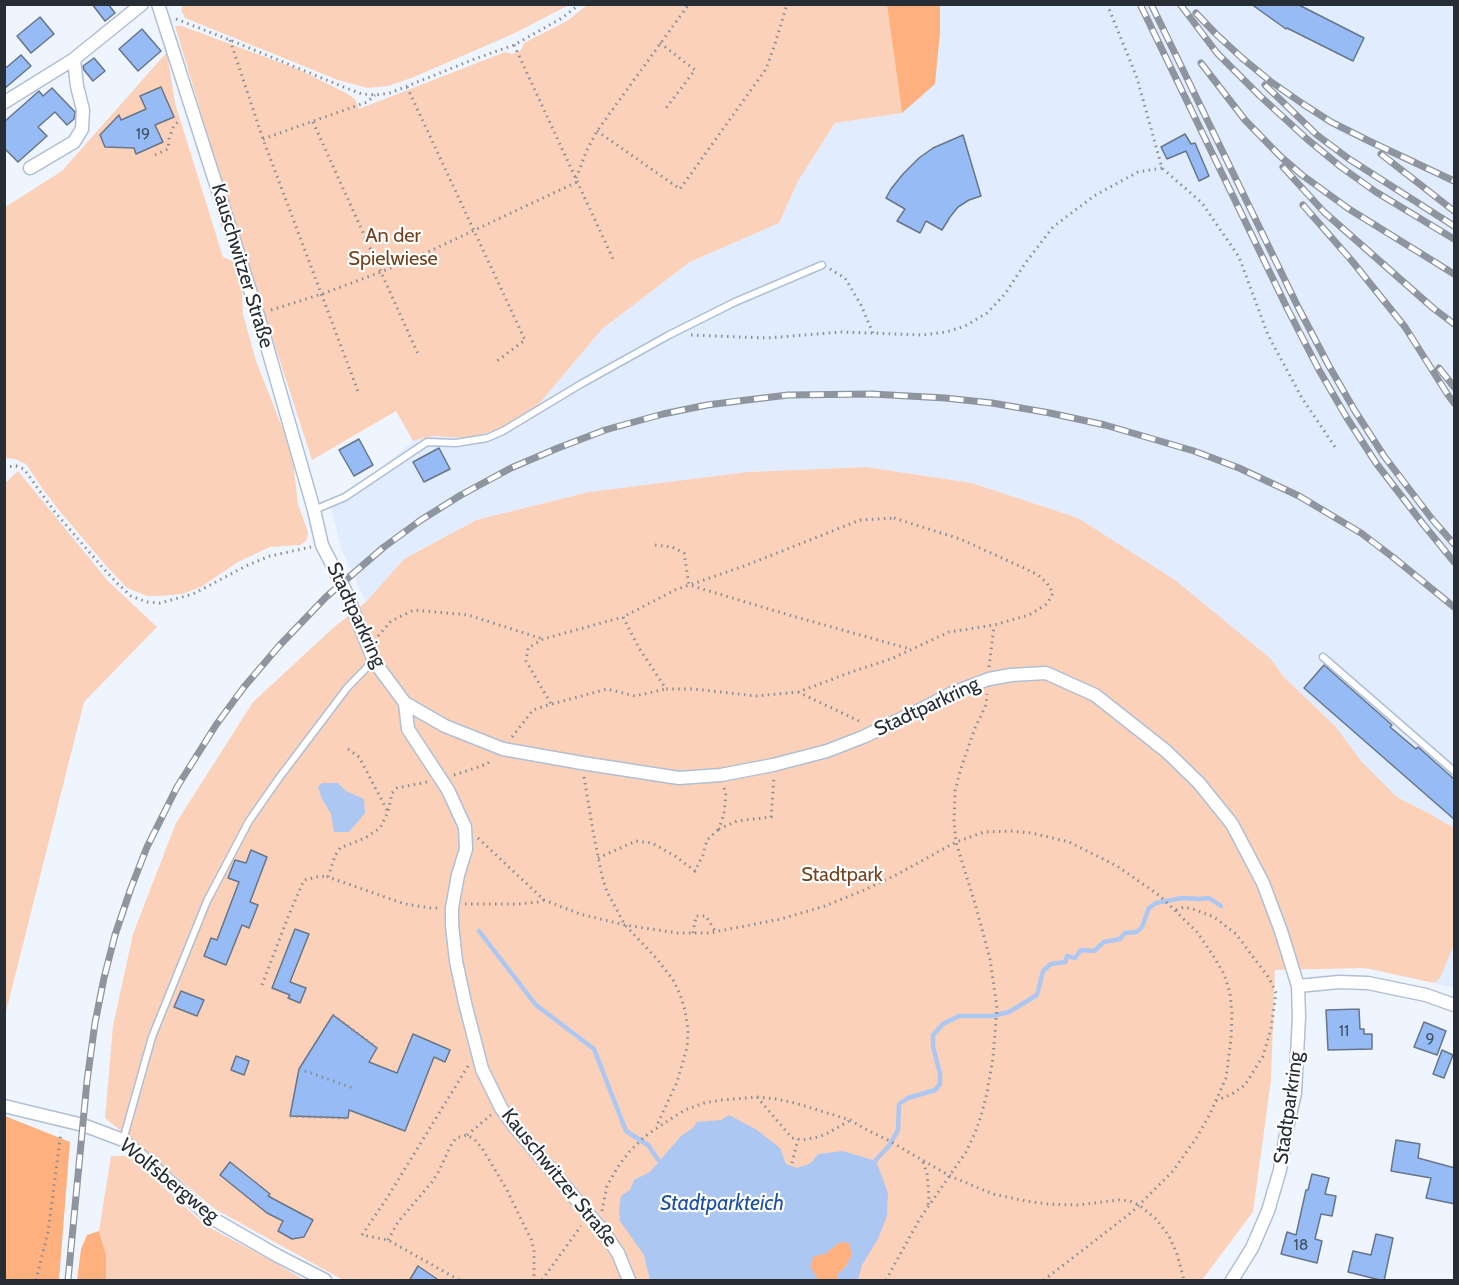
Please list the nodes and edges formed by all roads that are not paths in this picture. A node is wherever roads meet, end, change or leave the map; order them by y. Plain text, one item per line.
1 (142, 4) edge
2 (158, 4) edge
3 (74, 59) junction
4 (5, 102) edge
5 (30, 168) dead end
6 (822, 265) road end
7 (314, 510) junction
8 (319, 530) joint
9 (1323, 657) dead end
10 (374, 661) junction
11 (405, 703) junction
12 (1455, 771) edge
13 (1298, 986) junction
14 (1455, 1005) edge
15 (4, 1106) edge
16 (123, 1140) junction
17 (324, 1281) edge
18 (629, 1281) edge
19 (1232, 1281) edge

1 - 3 street
2 - 7 street, Kauschwitzer Straße
3 - 4 street
3 - 5 street
6 - 7 lane
7 - 8 street, Kauschwitzer Straße
8 - 10 street, Stadtparkring
9 - 12 lane
10 - 11 street, Stadtparkring
10 - 16 lane
11 - 13 street, Stadtparkring
11 - 18 street, Kauschwitzer Straße
13 - 14 street
13 - 19 street, Stadtparkring
15 - 16 street, Wolfsbergweg
16 - 17 street, Wolfsbergweg

